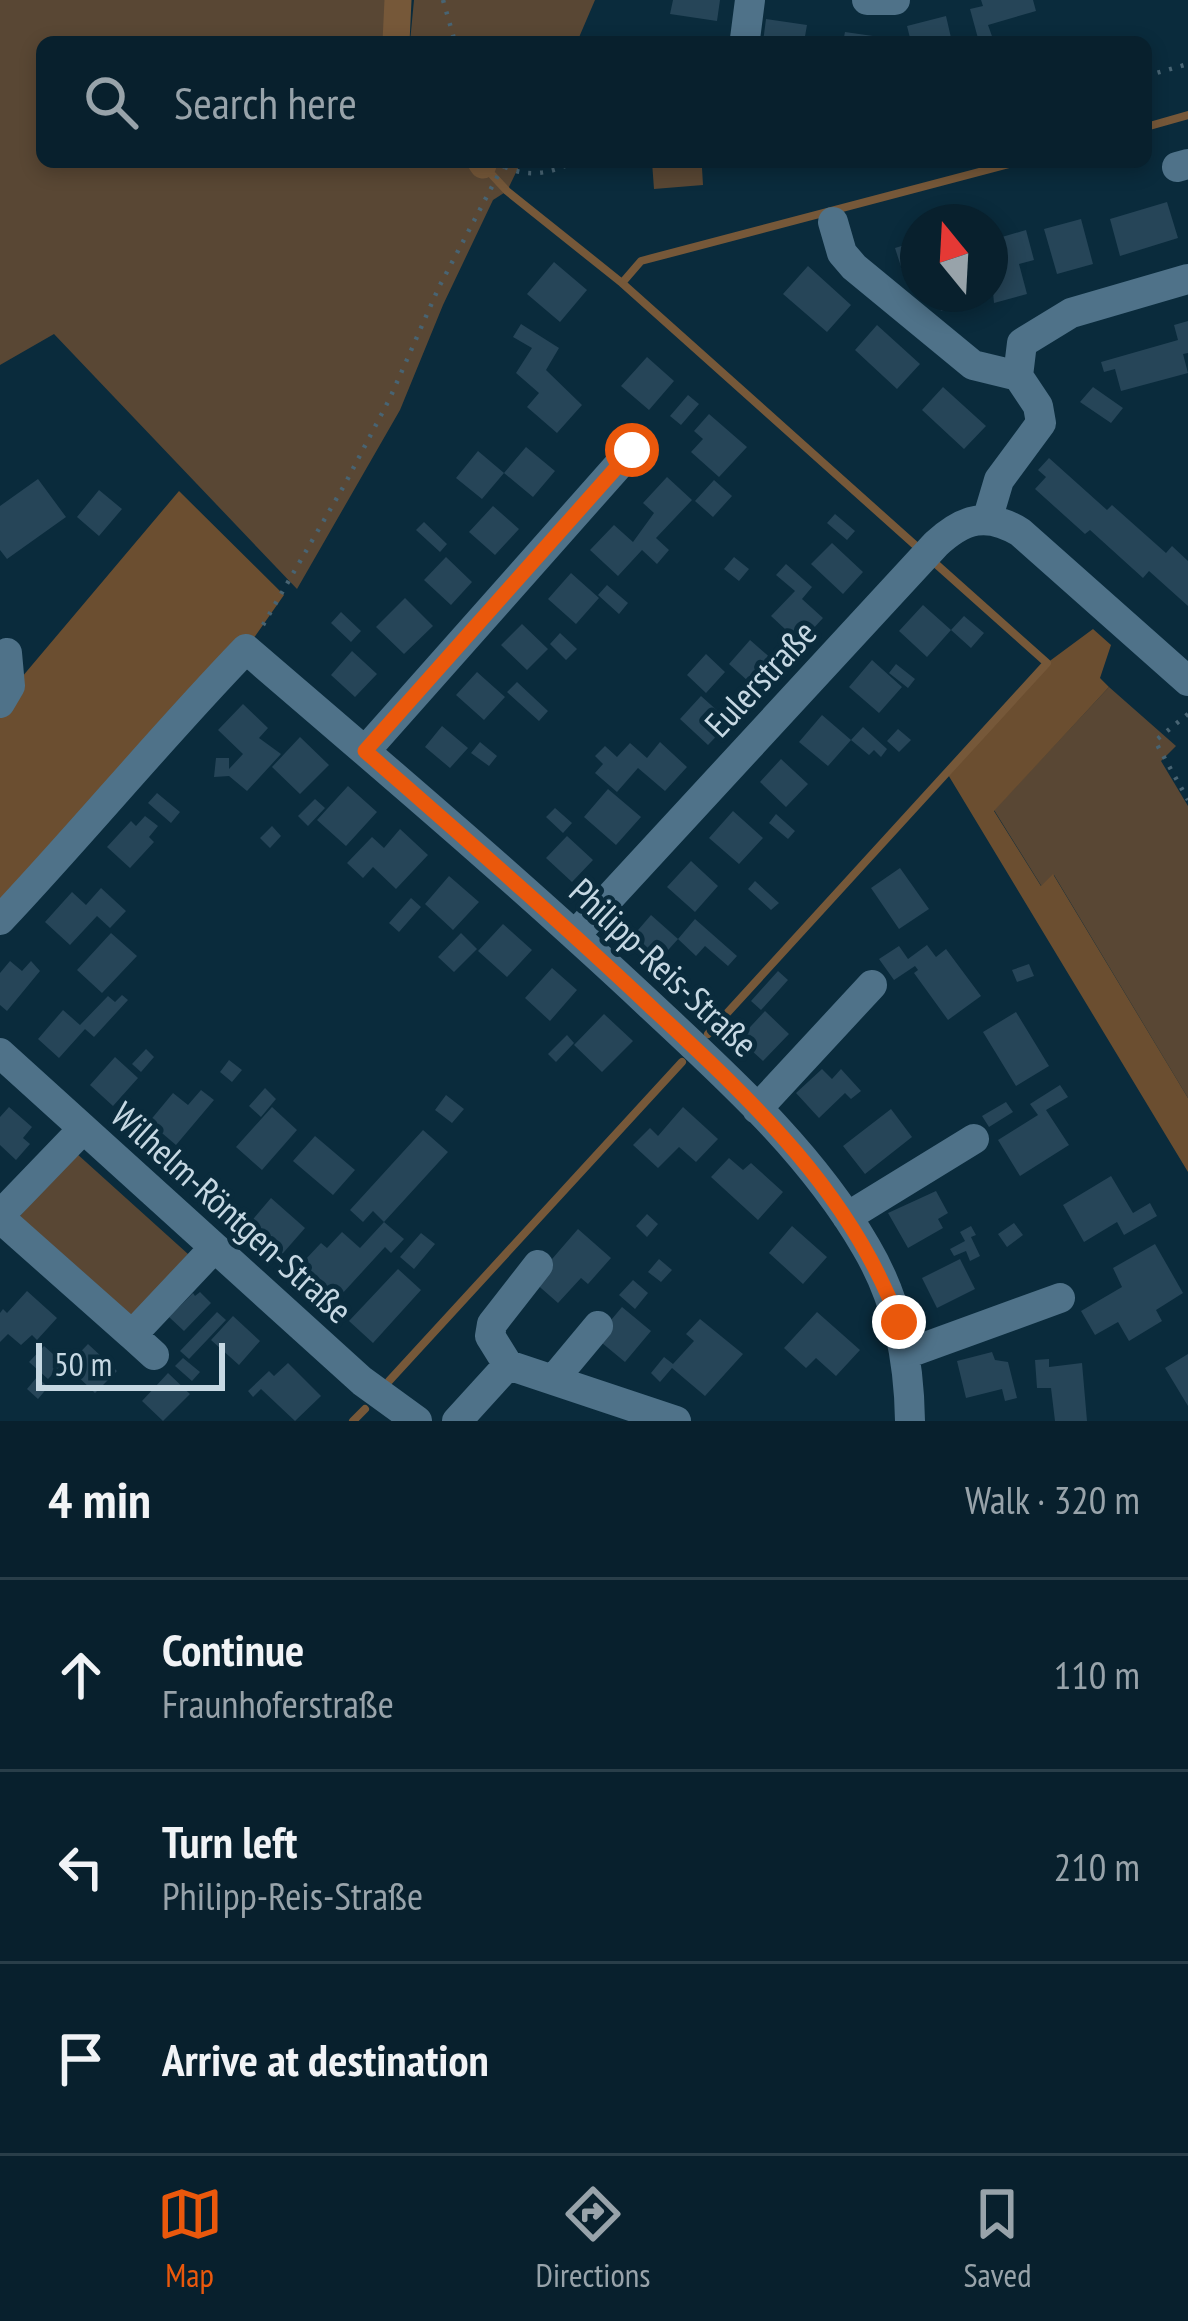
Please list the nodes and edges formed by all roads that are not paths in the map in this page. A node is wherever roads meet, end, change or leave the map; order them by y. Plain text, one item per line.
1 (750, 0) edge
2 (867, 0) edge
3 (896, 0) edge
4 (745, 36) edge
5 (833, 222) dead end
6 (1188, 279) edge
7 (1018, 376) junction
8 (632, 450) dead end
9 (988, 517) junction
10 (7, 653) dead end
11 (1188, 681) edge
12 (0, 703) edge
13 (365, 751) junction
14 (0, 920) edge
15 (575, 935) junction
16 (872, 985) dead end
17 (0, 1053) edge
18 (757, 1109) junction
19 (82, 1130) junction
20 (974, 1139) dead end
21 (0, 1216) edge
22 (848, 1216) junction
23 (214, 1248) junction
24 (538, 1265) dead end
25 (1060, 1298) dead end
26 (598, 1326) dead end
27 (906, 1354) junction
28 (508, 1365) junction
29 (553, 1380) junction
30 (417, 1421) edge
31 (457, 1421) edge
32 (676, 1421) edge
33 (910, 1421) edge

1 - 4 street
2 - 3 street
5 - 7 street
6 - 7 street
7 - 9 street
8 - 13 street
9 - 11 street
9 - 15 street, Eulerstraße
10 - 12 street
13 - 14 street, Philipp-Reis-Straße
13 - 15 street, Philipp-Reis-Straße
15 - 18 street, Philipp-Reis-Straße
16 - 18 street
17 - 19 street, Wilhelm-Röntgen-Straße
18 - 22 street, Philipp-Reis-Straße
19 - 21 street
19 - 23 street, Wilhelm-Röntgen-Straße
20 - 22 street
21 - 23 street
22 - 27 street, Philipp-Reis-Straße
23 - 30 street, Wilhelm-Röntgen-Straße
24 - 28 street
25 - 27 street
26 - 29 street
27 - 33 street, Philipp-Reis-Straße
28 - 29 street
28 - 31 street
29 - 32 street

